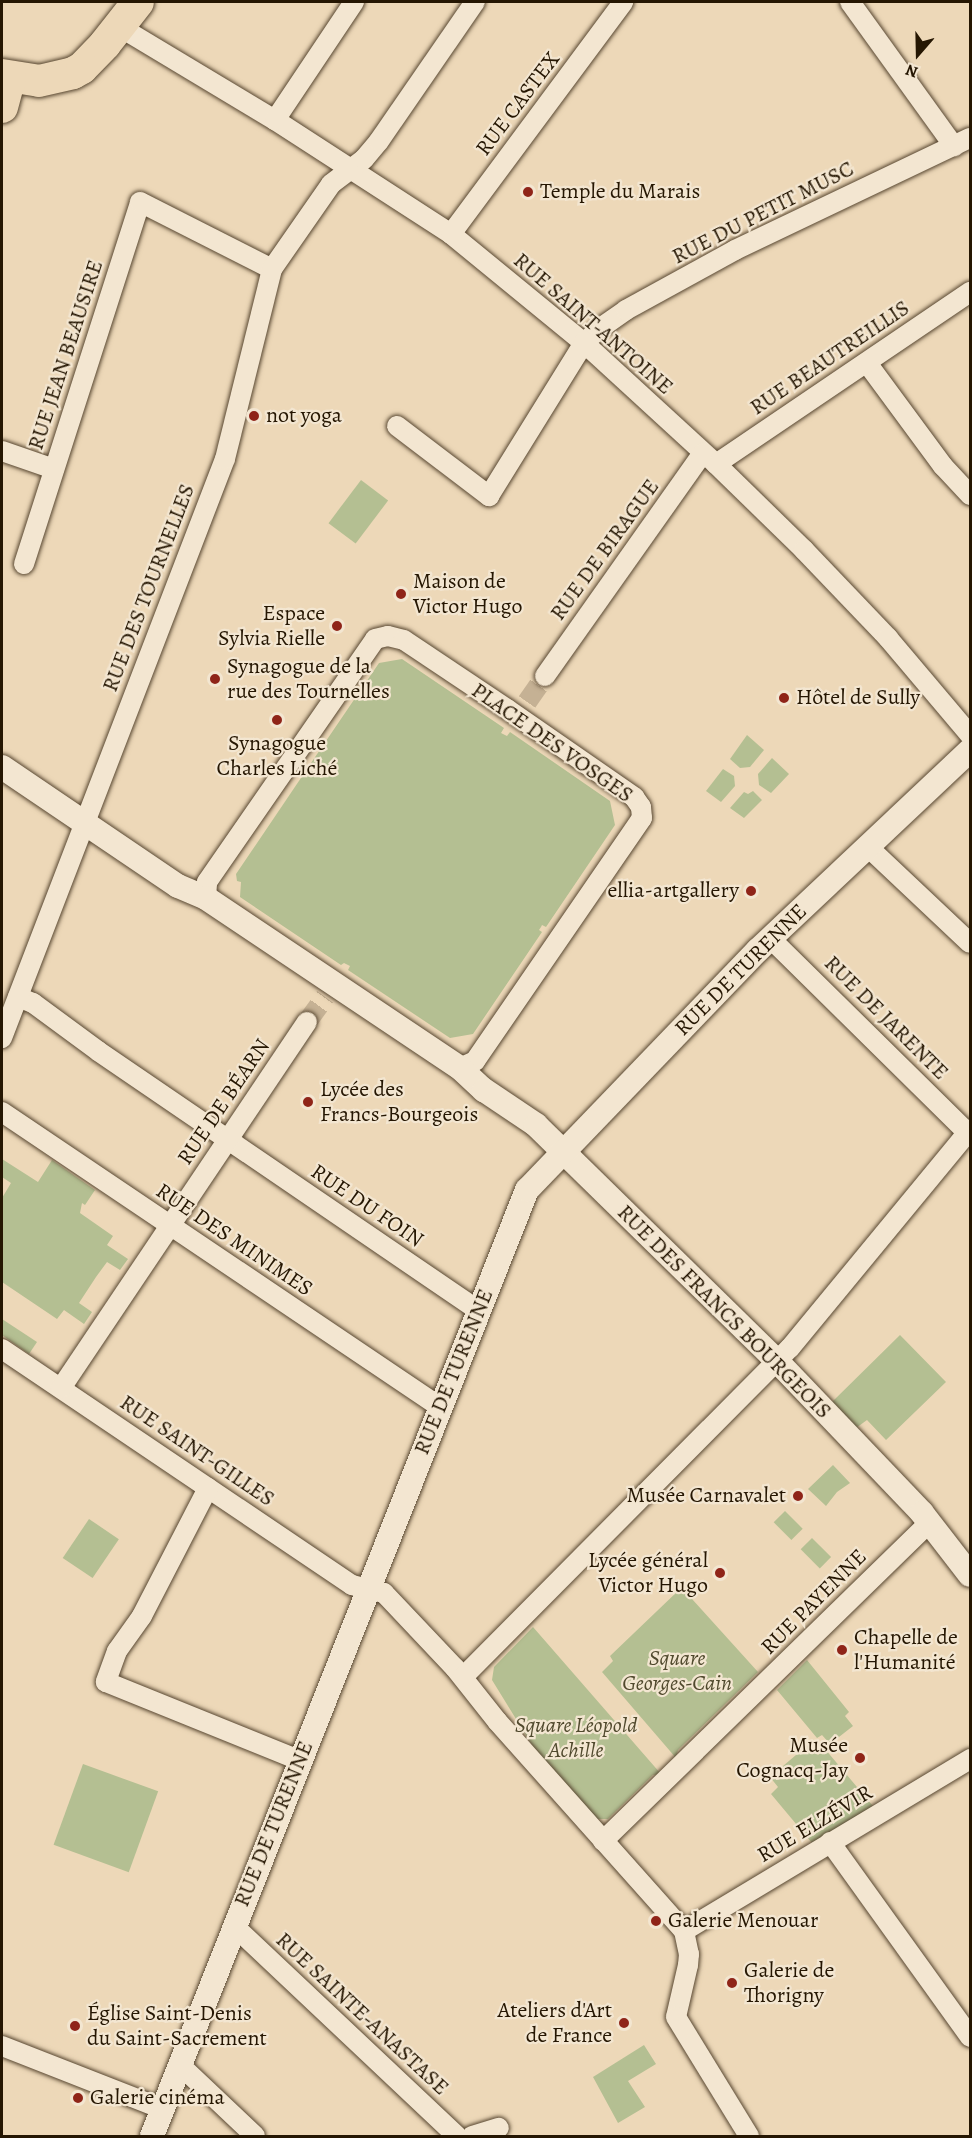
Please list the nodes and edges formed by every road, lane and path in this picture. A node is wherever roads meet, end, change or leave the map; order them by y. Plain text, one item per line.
1 (138, 2) edge
2 (354, 2) edge
3 (475, 2) edge
4 (623, 2) edge
5 (850, 2) edge
6 (120, 27) junction
7 (4, 86) edge
8 (275, 120) junction
9 (962, 142) edge
10 (350, 170) junction
11 (451, 234) junction
12 (272, 269) junction
13 (970, 292) edge
14 (584, 343) junction
15 (867, 363) junction
16 (397, 426) dead end
17 (2, 451) edge
18 (710, 458) junction
19 (54, 469) junction
20 (970, 495) edge
21 (24, 564) dead end
22 (545, 676) tunnel mouth
23 (970, 735) edge
24 (970, 750) edge
25 (2, 767) edge
26 (84, 823) junction
27 (867, 846) junction
28 (206, 898) junction
29 (770, 938) junction
30 (970, 943) edge
31 (18, 997) junction
32 (308, 1022) tunnel mouth
33 (2, 1038) edge
34 (460, 1068) junction
35 (2, 1112) edge
36 (969, 1132) edge
37 (228, 1140) junction
38 (564, 1153) junction
39 (169, 1225) junction
40 (479, 1311) junction
41 (2, 1349) edge
42 (776, 1360) junction
43 (61, 1388) junction
44 (440, 1407) junction
45 (208, 1488) junction
46 (930, 1522) junction
47 (970, 1575) edge
48 (367, 1588) junction
49 (463, 1677) junction
50 (970, 1759) edge
51 (299, 1760) junction
52 (603, 1841) junction
53 (830, 1842) junction
54 (234, 1926) junction
55 (684, 1931) junction
56 (970, 2037) edge
57 (2, 2046) edge
58 (180, 2065) junction
59 (162, 2109) junction
60 (499, 2128) dead end
61 (152, 2136) edge
62 (255, 2136) edge
63 (457, 2136) edge
64 (472, 2136) edge
65 (749, 2136) edge

1 - 6 main road
2 - 8 street
3 - 10 street, RUE DES TOURNELLES
4 - 11 street, RUE CASTEX
5 - 9 street
6 - 7 main road
6 - 8 street, RUE SAINT-ANTOINE
8 - 10 street, RUE SAINT-ANTOINE
9 - 14 street, RUE DU PETIT MUSC
10 - 11 street, RUE SAINT-ANTOINE
10 - 12 street, RUE DES TOURNELLES
11 - 14 street, RUE SAINT-ANTOINE
12 - 19 street, RUE JEAN BEAUSIRE
12 - 26 street, RUE DES TOURNELLES
13 - 15 street, RUE BEAUTREILLIS
14 - 16 street
14 - 18 street, RUE SAINT-ANTOINE
15 - 18 street, RUE BEAUTREILLIS
15 - 20 street
17 - 19 street, RUE JEAN BEAUSIRE
18 - 22 street, RUE DE BIRAGUE
18 - 23 street, RUE SAINT-ANTOINE
19 - 21 street
24 - 27 street, RUE DE TURENNE
25 - 26 street
26 - 28 street
26 - 31 street, RUE DES TOURNELLES
27 - 29 street, RUE DE TURENNE
27 - 30 street
28 - 34 street
28 - 34 street, PLACE DES VOSGES
29 - 36 street, RUE DE JARENTE
29 - 38 street, RUE DE TURENNE
31 - 33 street, RUE DES TOURNELLES
31 - 37 street, RUE DU FOIN
32 - 37 street, RUE DE BÉARN
34 - 38 street, RUE DES FRANCS BOURGEOIS
35 - 39 street, RUE DES MINIMES
36 - 42 street
37 - 39 street, RUE DE BÉARN
37 - 40 street, RUE DU FOIN
38 - 40 street, RUE DE TURENNE
38 - 42 street, RUE DES FRANCS BOURGEOIS
39 - 43 street, RUE DE BÉARN
39 - 44 street, RUE DES MINIMES
40 - 44 street, RUE DE TURENNE
41 - 43 street, RUE SAINT-GILLES
42 - 46 street, RUE DES FRANCS BOURGEOIS
42 - 49 street
43 - 45 street, RUE SAINT-GILLES
44 - 48 street, RUE DE TURENNE
45 - 48 street, RUE SAINT-GILLES
45 - 51 street
46 - 47 street, RUE DES FRANCS BOURGEOIS
46 - 52 street, RUE PAYENNE
48 - 49 street, RUE SAINT-GILLES
48 - 51 street, RUE DE TURENNE
49 - 52 street, RUE SAINT-GILLES
50 - 53 street, RUE ELZÉVIR
51 - 54 street, RUE DE TURENNE
52 - 55 street, RUE SAINT-GILLES
53 - 55 street, RUE ELZÉVIR
53 - 56 street
54 - 58 street, RUE DE TURENNE
54 - 63 street, RUE SAINTE-ANASTASE
55 - 65 street
57 - 59 street
58 - 59 street, RUE DE TURENNE
58 - 62 street
59 - 61 street, RUE DE TURENNE
60 - 64 street

